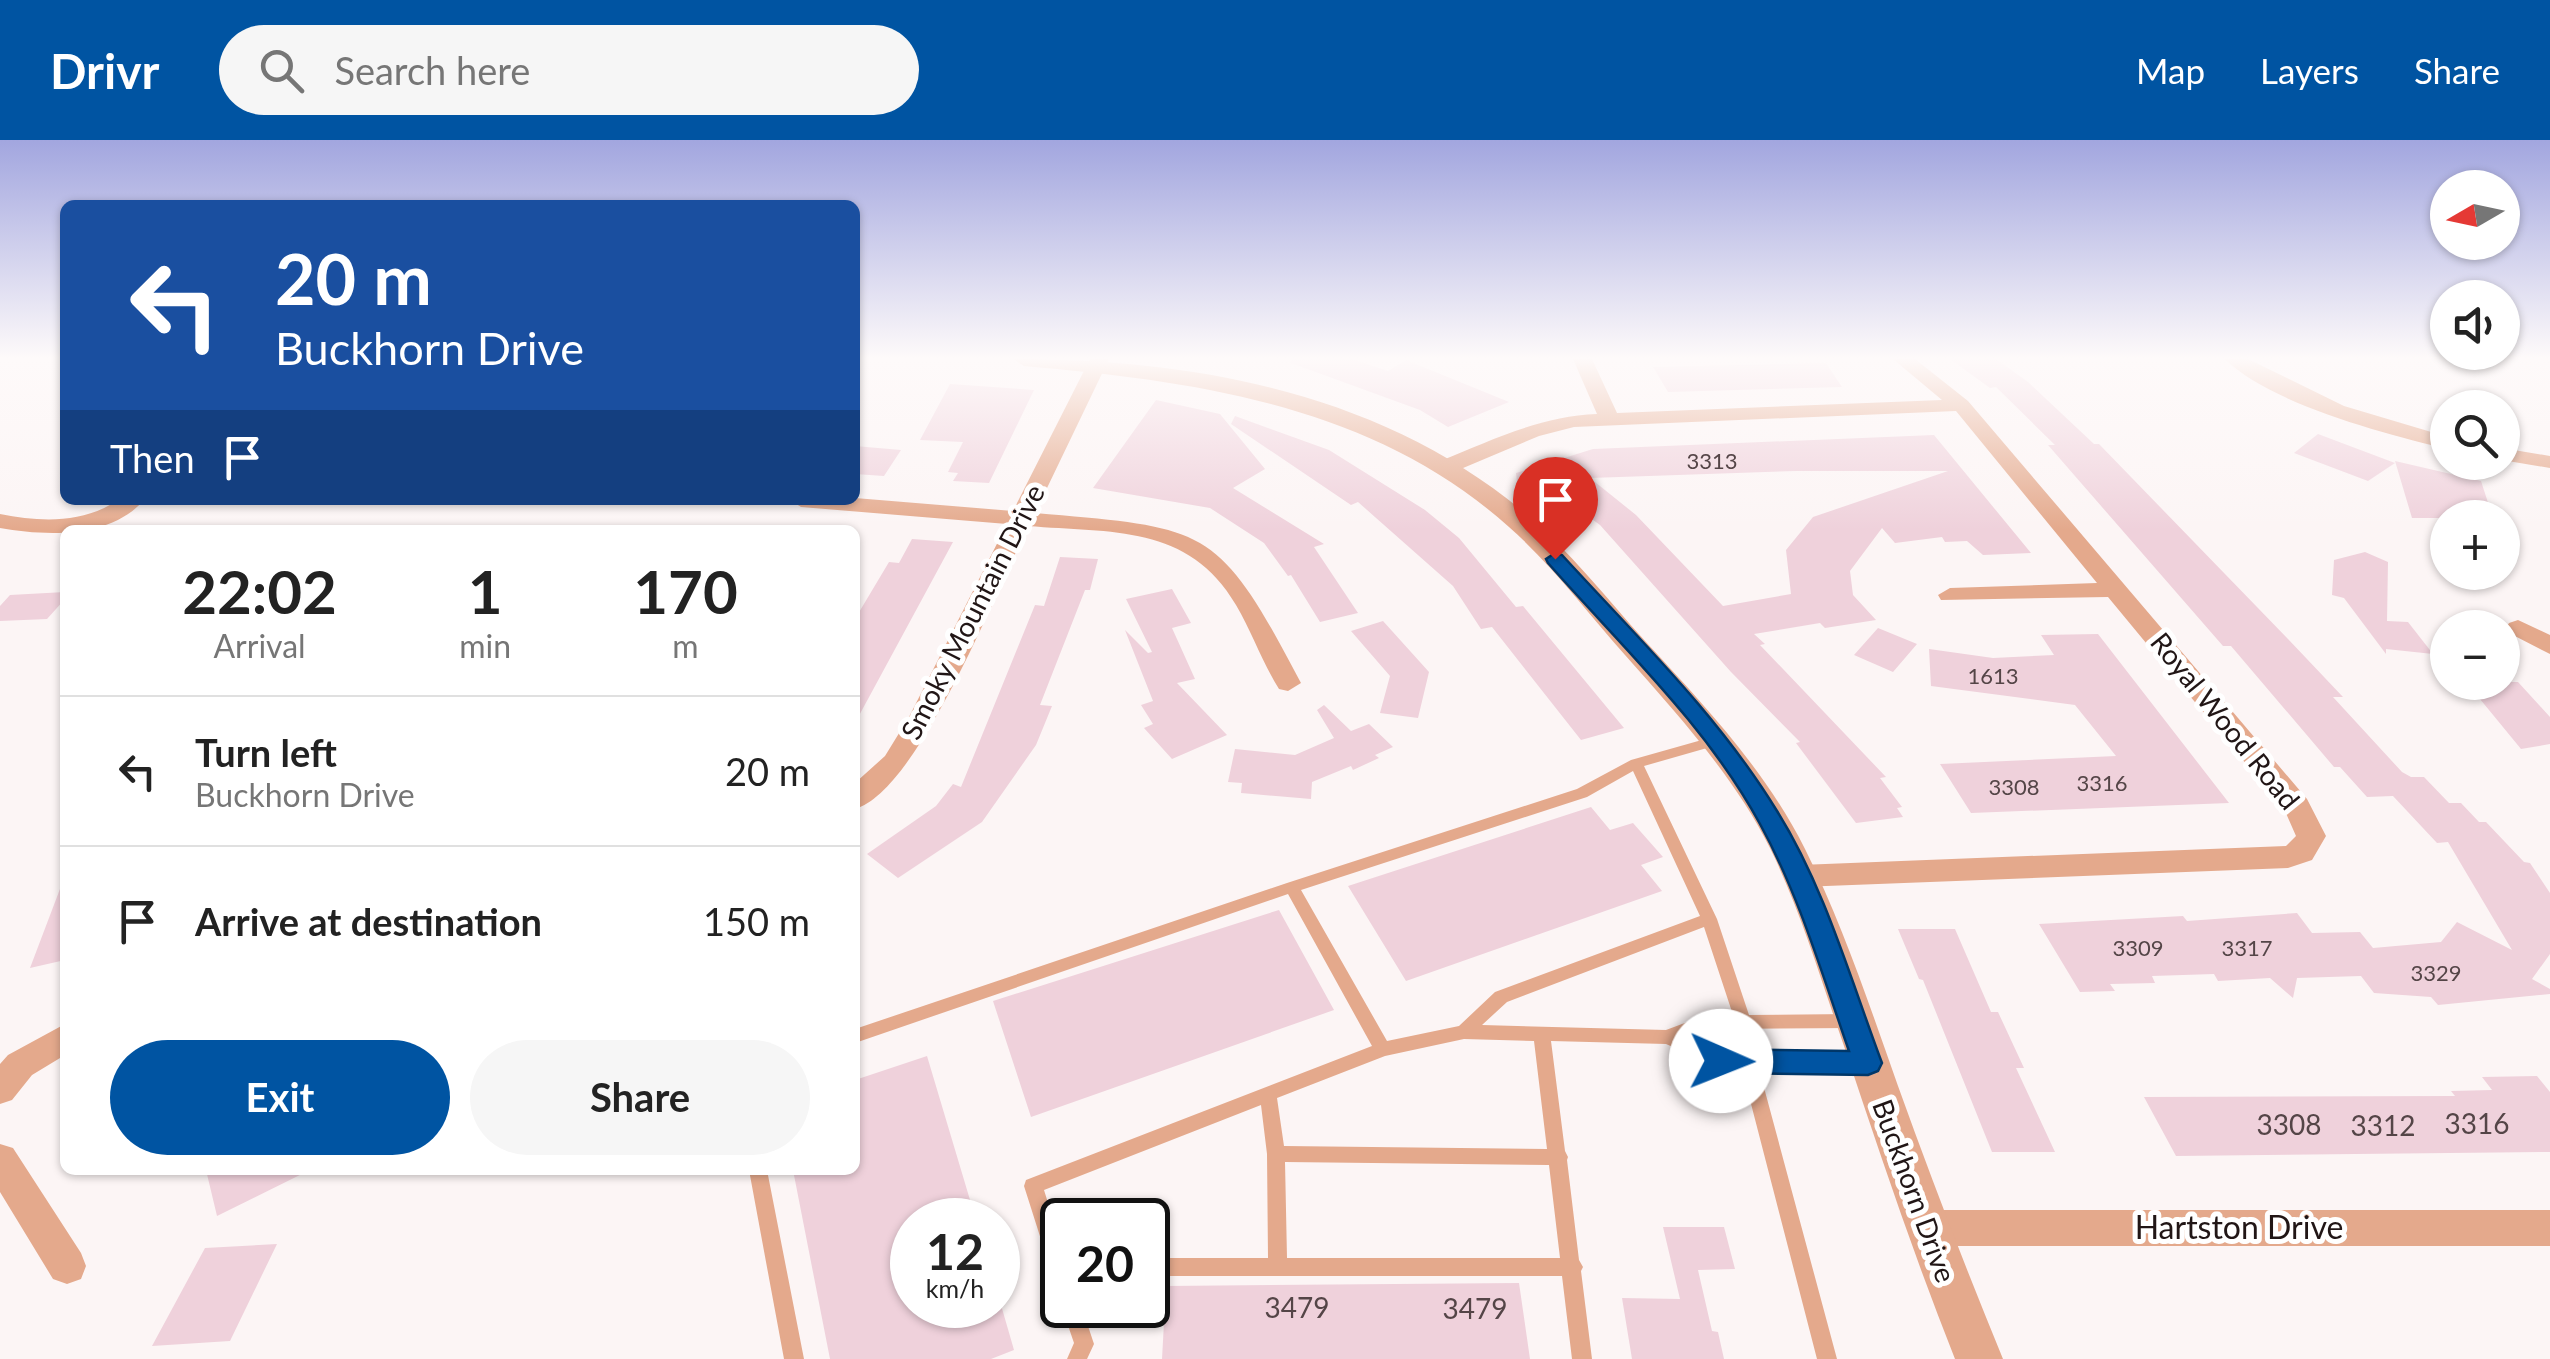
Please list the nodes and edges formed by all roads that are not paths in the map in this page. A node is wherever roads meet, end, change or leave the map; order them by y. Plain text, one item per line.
1 (1072, 416) edge
2 (1340, 416) edge
3 (1643, 416) edge
4 (1971, 416) edge
5 (2352, 416) edge
6 (1610, 417) joint
7 (2430, 438) edge
8 (2520, 457) edge
9 (2550, 462) edge
10 (1448, 466) junction
11 (124, 505) edge
12 (860, 505) edge
13 (1022, 518) junction
14 (0, 521) edge
15 (72, 525) edge
16 (60, 527) edge
17 (2118, 589) junction
18 (1950, 595) dead end
19 (2520, 629) edge
20 (2550, 646) edge
21 (1288, 683) dead end
22 (1716, 741) junction
23 (1636, 763) junction
24 (860, 794) edge
25 (1800, 876) junction
26 (1292, 886) junction
27 (1709, 919) junction
28 (1852, 1021) junction
29 (1743, 1022) junction
30 (1464, 1032) junction
31 (860, 1034) edge
32 (1542, 1034) junction
33 (1667, 1037) junction
34 (60, 1041) edge
35 (1383, 1049) junction
36 (1748, 1062) junction
37 (1868, 1063) junction
38 (0, 1089) edge
39 (1268, 1094) junction
40 (1276, 1154) junction
41 (1559, 1157) junction
42 (0, 1160) edge
43 (759, 1175) edge
44 (1040, 1207) edge
45 (1928, 1228) junction
46 (2550, 1228) edge
47 (67, 1266) dead end
48 (1573, 1266) junction
49 (1170, 1267) edge
50 (1278, 1267) junction
51 (1079, 1328) edge
52 (794, 1359) edge
53 (1077, 1359) edge
54 (1582, 1359) edge
55 (1827, 1359) edge
56 (1978, 1359) edge

1 - 13 street, Smoky Mountain Drive
2 - 10 street, Buckhorn Drive
3 - 6 street
4 - 17 street, Royal Wood Road
5 - 7 street
6 - 10 street
8 - 9 street
10 - 22 street, Buckhorn Drive
11 - 15 street
12 - 13 street
13 - 21 street
13 - 24 street, Smoky Mountain Drive
14 - 16 street
17 - 18 street
17 - 25 street, Royal Wood Road
19 - 20 street
22 - 23 lane
22 - 25 street, Buckhorn Drive
23 - 26 lane
23 - 27 lane
25 - 28 street, Buckhorn Drive
26 - 31 lane
26 - 35 lane
27 - 29 lane
27 - 30 lane
28 - 29 lane
28 - 37 street, Buckhorn Drive
29 - 33 lane
30 - 32 lane
30 - 35 lane
32 - 33 lane
32 - 41 lane
33 - 36 lane
34 - 38 street
35 - 39 lane
36 - 37 lane
36 - 55 lane
37 - 45 street, Buckhorn Drive
39 - 40 lane
39 - 44 lane
40 - 41 lane
40 - 50 lane
41 - 48 lane
42 - 47 street
43 - 52 lane
45 - 46 street, Hartston Drive
45 - 56 street, Buckhorn Drive
48 - 50 lane
48 - 54 lane
49 - 50 lane
51 - 53 lane

